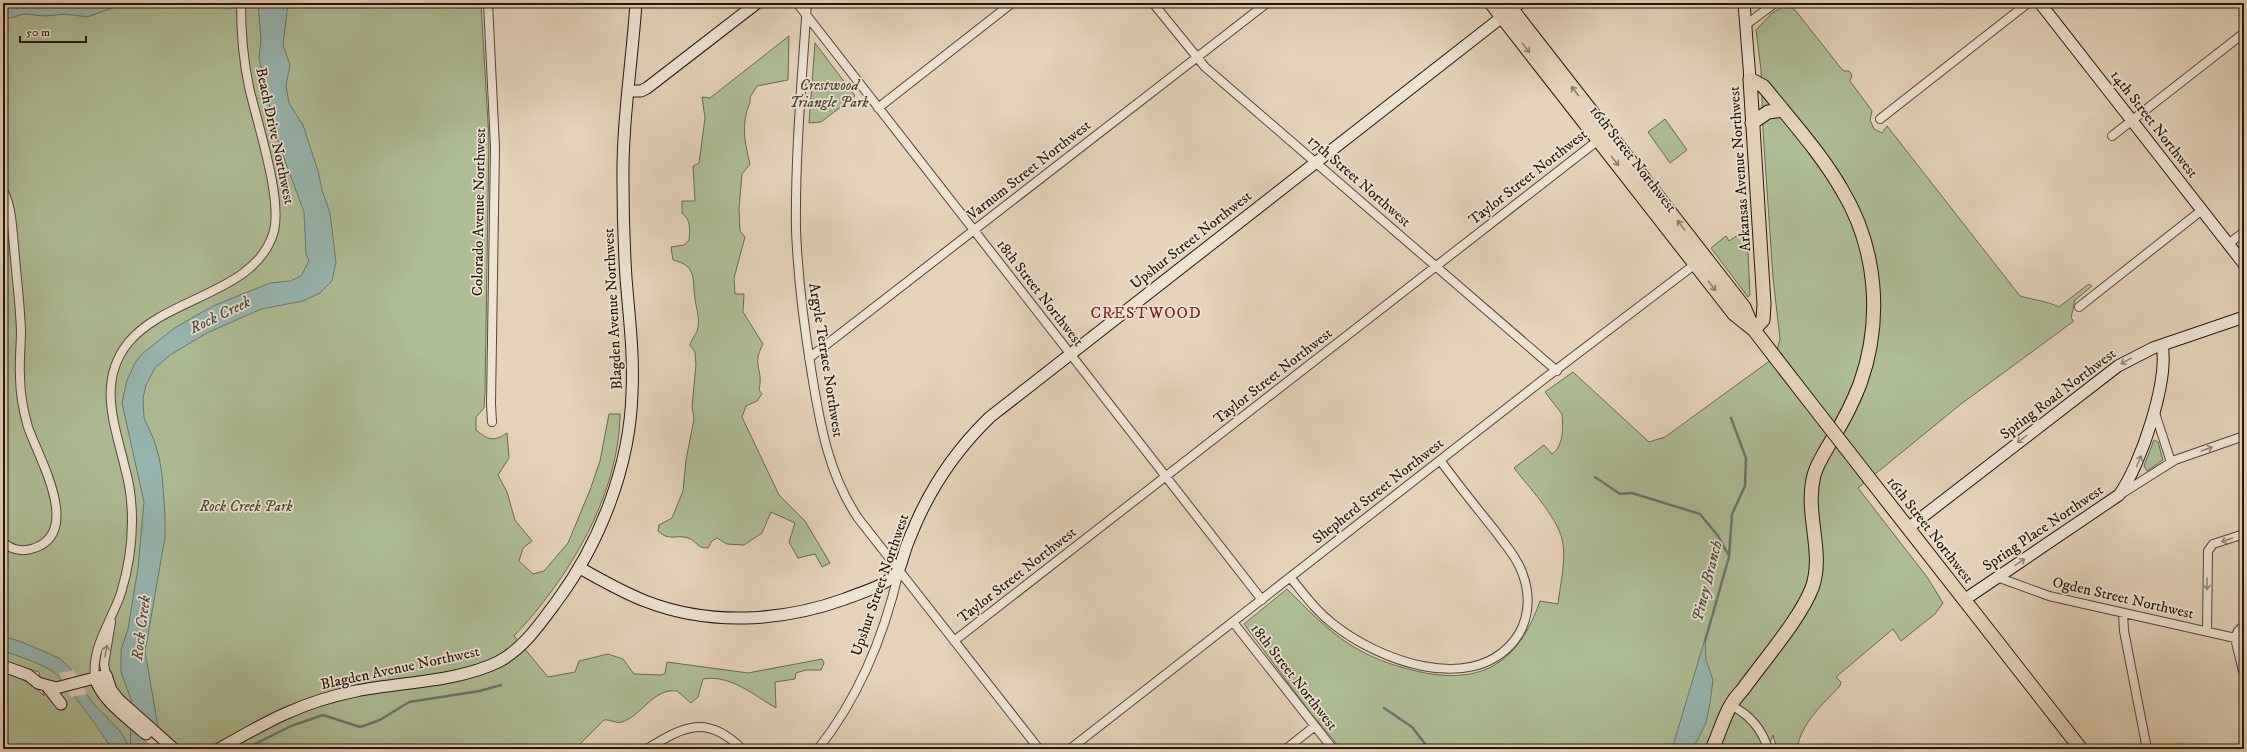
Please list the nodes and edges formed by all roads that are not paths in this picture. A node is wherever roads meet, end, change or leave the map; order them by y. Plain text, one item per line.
1 (241, 3) edge
2 (488, 3) edge
3 (636, 3) edge
4 (757, 3) edge
5 (797, 3) edge
6 (807, 3) edge
7 (1012, 3) edge
8 (1153, 3) edge
9 (1266, 3) edge
10 (1491, 3) edge
11 (1744, 3) edge
12 (1775, 3) edge
13 (2028, 3) edge
14 (2040, 3) edge
15 (1510, 8) edge
16 (806, 15) junction
17 (1747, 24) junction
18 (2244, 33) edge
19 (1196, 58) junction
20 (1750, 79) junction
21 (628, 91) junction
22 (878, 108) junction
23 (1783, 110) junction
24 (1880, 119) dead end
25 (2132, 120) junction
26 (1752, 123) junction
27 (1603, 136) junction
28 (2112, 136) dead end
29 (1316, 162) junction
30 (3, 190) edge
31 (2202, 210) junction
32 (974, 231) junction
33 (2244, 232) edge
34 (2228, 244) junction
35 (1700, 260) junction
36 (2244, 264) edge
37 (1436, 266) junction
38 (2079, 307) dead end
39 (2244, 317) edge
40 (1754, 330) junction
41 (2162, 345) junction
42 (1070, 354) junction
43 (809, 358) junction
44 (1556, 371) junction
45 (2154, 410) junction
46 (492, 422) dead end
47 (2244, 436) edge
48 (1440, 460) junction
49 (2171, 462) junction
50 (1165, 477) junction
51 (2120, 495) junction
52 (1908, 528) junction
53 (2244, 534) edge
54 (3, 542) edge
55 (580, 568) junction
56 (899, 570) junction
57 (1290, 577) junction
58 (1997, 577) junction
59 (1262, 600) junction
60 (1964, 600) junction
61 (2123, 613) junction
62 (1233, 622) junction
63 (2244, 625) edge
64 (2207, 632) junction
65 (2235, 638) junction
66 (2244, 640) edge
67 (954, 641) junction
68 (3, 666) edge
69 (28, 675) junction
70 (2244, 675) edge
71 (100, 676) junction
72 (63, 685) junction
73 (47, 686) junction
74 (61, 704) dead end
75 (1730, 706) junction
76 (1315, 726) junction
77 (169, 748) edge
78 (219, 749) edge
79 (647, 749) edge
80 (742, 749) edge
81 (818, 749) edge
82 (1039, 749) edge
83 (1070, 749) edge
84 (1286, 749) edge
85 (1333, 749) edge
86 (1712, 749) edge
87 (1768, 749) edge
88 (2081, 749) edge
89 (2147, 749) edge

1 - 71 street, Beach Drive Northwest
2 - 46 street, Colorado Avenue Northwest
3 - 21 street, Blagden Avenue Northwest
4 - 21 street
5 - 16 street, 18th Street Northwest
6 - 16 street, Argyle Terrace Northwest
7 - 22 street
8 - 19 street, 17th Street Northwest
9 - 19 street, Varnum Street Northwest
10 - 15 main road, 16th Street Northwest
11 - 17 street, Arkansas Avenue Northwest
12 - 17 street
13 - 24 street
14 - 25 street, 14th Street Northwest
15 - 27 main road, 16th Street Northwest
15 - 29 street, Upshur Street Northwest
16 - 22 street, 18th Street Northwest
16 - 43 street, Argyle Terrace Northwest
17 - 20 street, Arkansas Avenue Northwest
18 - 25 street
19 - 29 street, 17th Street Northwest
19 - 32 street, Varnum Street Northwest
20 - 23 main road
20 - 26 main road, Arkansas Avenue Northwest
21 - 55 street, Blagden Avenue Northwest
22 - 32 street, 18th Street Northwest
23 - 26 main road
23 - 75 main road
25 - 28 street
25 - 31 street, 14th Street Northwest
26 - 40 main road, Arkansas Avenue Northwest
27 - 35 main road, 16th Street Northwest
27 - 37 street, Taylor Street Northwest
29 - 37 street, 17th Street Northwest
29 - 42 street, Upshur Street Northwest
30 - 54 street
31 - 34 street, 14th Street Northwest
31 - 38 street
32 - 42 street, 18th Street Northwest
32 - 43 street, Varnum Street Northwest
33 - 34 street
34 - 36 street, 14th Street Northwest
35 - 40 main road, 16th Street Northwest
35 - 44 street, Shepherd Street Northwest
37 - 44 street, 17th Street Northwest
37 - 50 street, Taylor Street Northwest
39 - 41 street, Spring Road Northwest
40 - 52 main road, 16th Street Northwest, bridge
41 - 45 street, Spring Place Northwest
41 -> 52 street, Spring Road Northwest
42 - 50 street, 18th Street Northwest
42 - 56 street, Upshur Street Northwest
43 - 56 street, Argyle Terrace Northwest
44 - 48 street, Shepherd Street Northwest
45 - 49 street, Spring Place Northwest
51 -> 45 street, Spring Place Northwest
49 -> 47 street
48 - 57 street, Shepherd Street Northwest
48 - 57 street
49 - 51 street, Spring Place Northwest
50 - 59 street, 18th Street Northwest
50 - 67 street, Taylor Street Northwest
58 -> 51 street, Spring Place Northwest
52 - 60 main road, 16th Street Northwest
53 -> 64 street
55 - 56 street
55 - 78 street, Blagden Avenue Northwest
56 - 67 street, Argyle Terrace Northwest
56 - 81 street, Upshur Street Northwest
57 - 59 street, Shepherd Street Northwest
58 - 60 street, Spring Place Northwest
58 - 61 street, Ogden Street Northwest
59 - 62 street, Shepherd Street Northwest
60 - 88 main road, 16th Street Northwest
61 - 64 street, Ogden Street Northwest
61 - 89 street
62 - 76 street, 18th Street Northwest
62 - 83 street, Shepherd Street Northwest
63 - 65 street
64 - 65 street, Ogden Street Northwest
65 - 66 street, Ogden Street Northwest
65 - 70 street
67 - 82 street, Argyle Terrace Northwest
68 - 69 street
69 - 72 street
69 - 73 street
71 - 72 street
71 - 77 street, Beach Drive Northwest
72 - 73 street
73 - 74 street
75 - 86 main road
75 - 87 street
76 - 84 street
76 - 85 street, 18th Street Northwest
79 - 80 street

